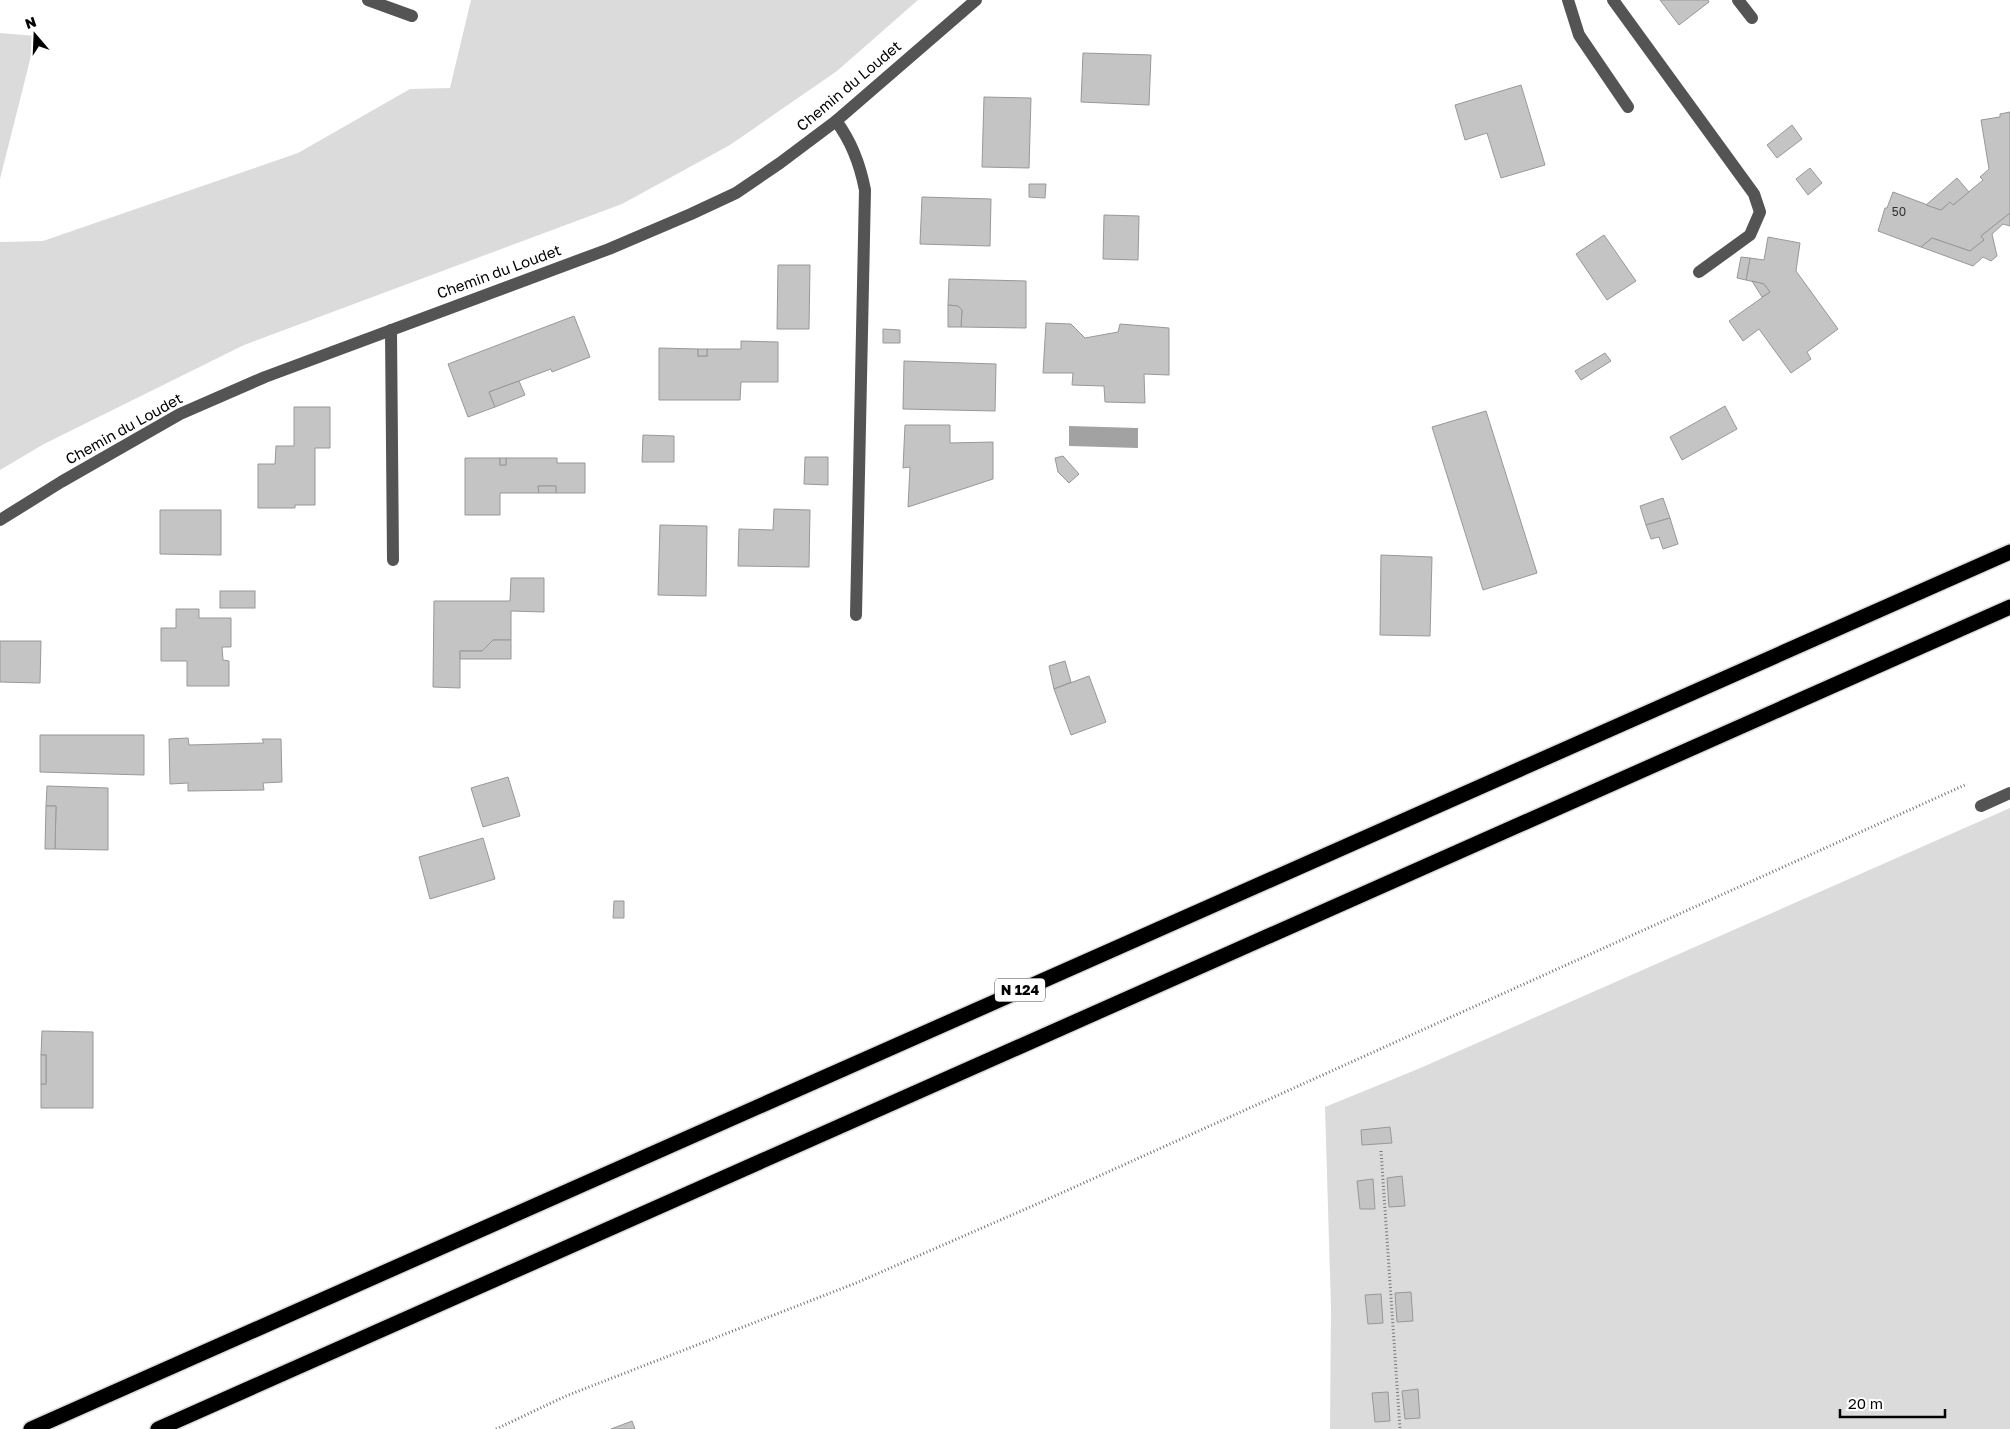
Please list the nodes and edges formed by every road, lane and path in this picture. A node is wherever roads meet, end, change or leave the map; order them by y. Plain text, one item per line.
1 (368, 0) edge
2 (976, 0) edge
3 (1568, 0) edge
4 (1613, 0) edge
5 (1738, 0) edge
6 (412, 16) dead end
7 (1752, 18) dead end
8 (1628, 106) dead end
9 (836, 121) junction
10 (1699, 272) dead end
11 (391, 330) junction
12 (0, 520) edge
13 (2010, 552) edge
14 (393, 560) dead end
15 (2010, 607) edge
16 (856, 615) dead end
17 (1967, 784) dead end
18 (2010, 793) edge
19 (1981, 806) dead end
20 (1381, 1151) dead end
21 (31, 1429) edge
22 (158, 1429) edge
23 (496, 1429) edge
24 (1400, 1429) edge

1 - 6 street
2 - 9 street, Chemin du Loudet
3 - 8 street
4 - 10 street
5 - 7 street
9 - 11 street, Chemin du Loudet
9 - 16 street
11 - 12 street, Chemin du Loudet
11 - 14 street
13 - 21 highway, N 124
15 - 22 highway
17 - 23 path
18 - 19 street
20 - 24 path

